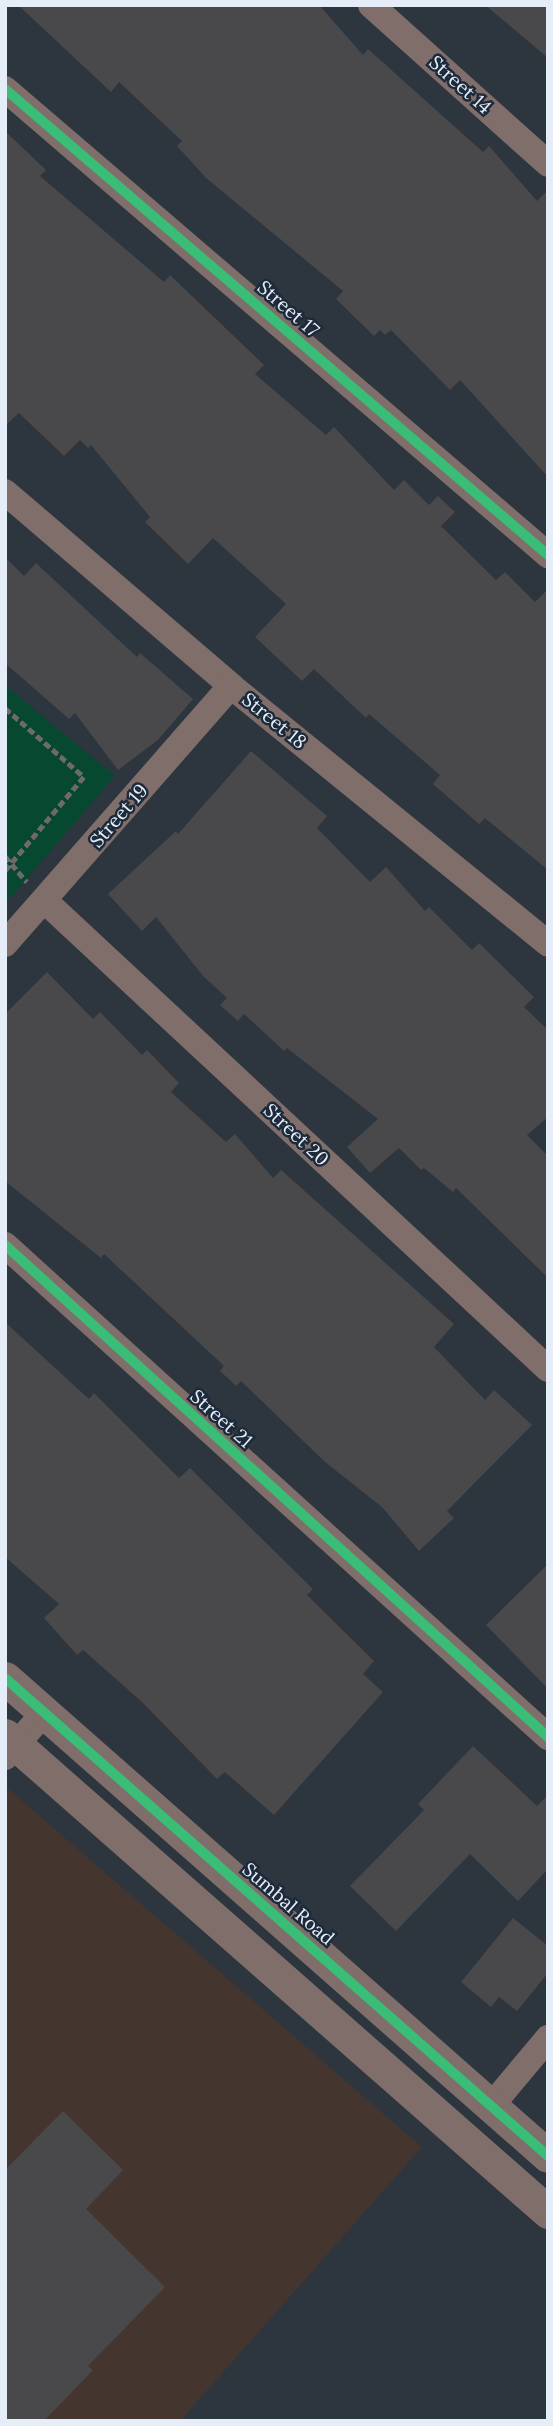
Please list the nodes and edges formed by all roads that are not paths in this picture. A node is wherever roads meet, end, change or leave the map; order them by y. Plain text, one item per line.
1 (371, 5) edge
2 (5, 89) edge
3 (548, 164) edge
4 (5, 492) edge
5 (548, 555) edge
6 (231, 686) junction
7 (45, 901) junction
8 (5, 944) edge
9 (548, 944) edge
10 (5, 1245) edge
11 (548, 1370) edge
12 (5, 1678) edge
13 (45, 1712) junction
14 (548, 1737) edge
15 (9, 1745) edge
16 (548, 2038) edge
17 (491, 2106) junction
18 (548, 2156) edge
19 (548, 2213) edge

1 - 3 street, Street 14
2 - 5 street, Street 17
4 - 6 street, Street 18
6 - 7 street, Street 19
6 - 9 street, Street 18
7 - 8 street, Street 19
7 - 11 street, Street 20
10 - 14 street, Street 21
12 - 13 street, Sumbal Road
13 - 15 street
13 - 17 street, Sumbal Road
15 - 19 street
16 - 17 street
17 - 18 street, Sumbal Road

